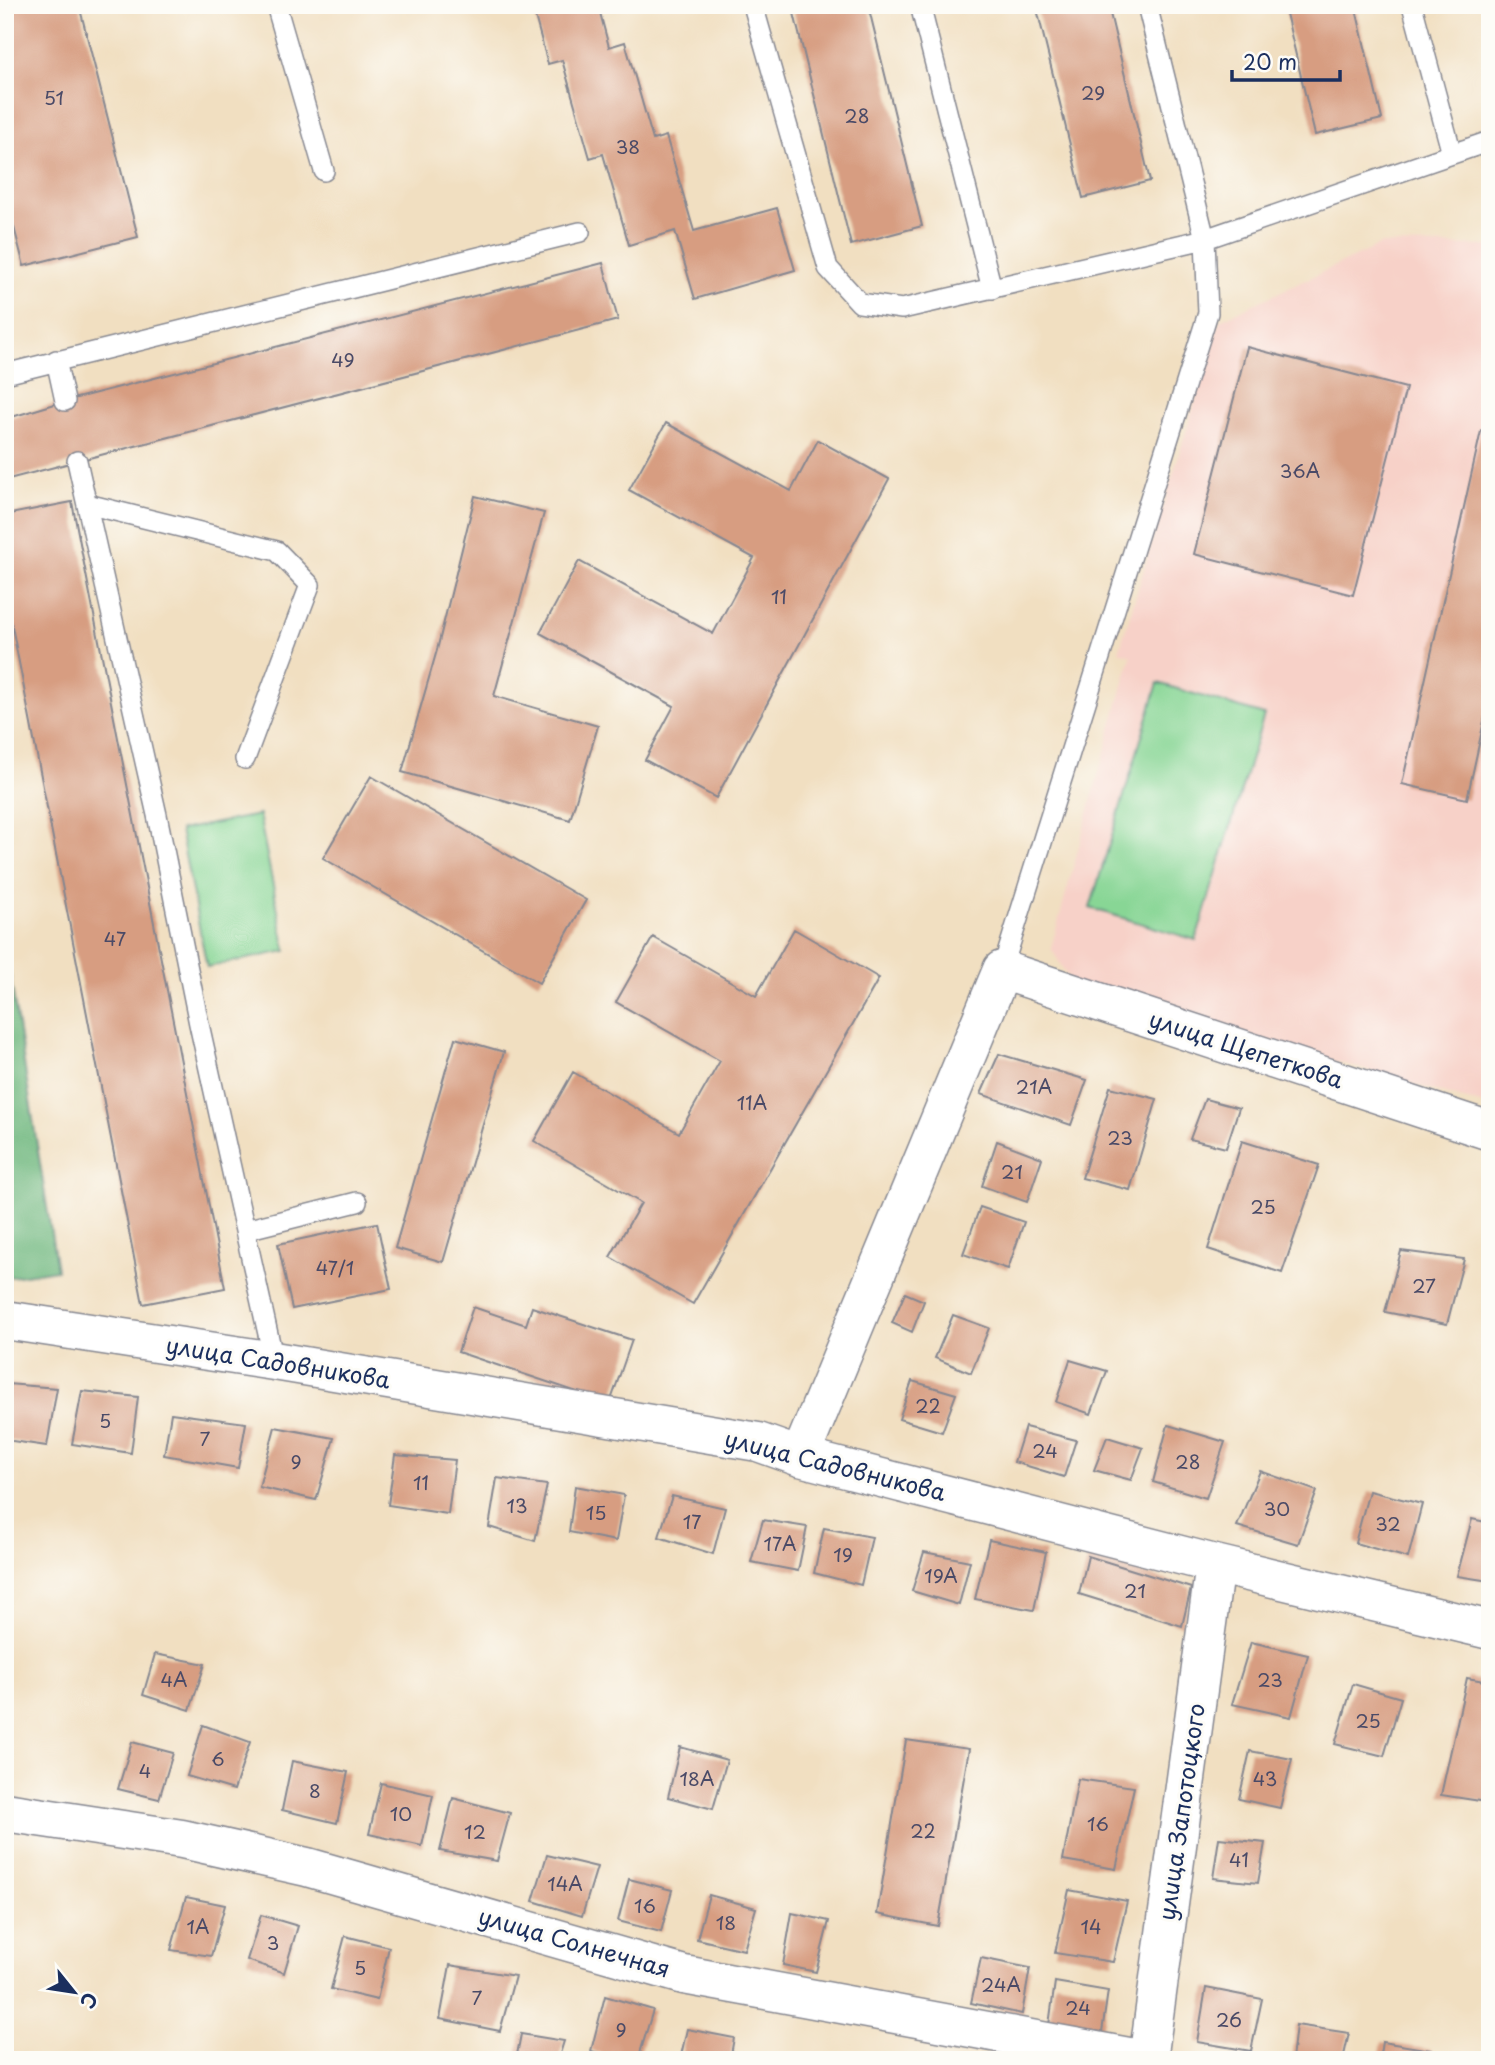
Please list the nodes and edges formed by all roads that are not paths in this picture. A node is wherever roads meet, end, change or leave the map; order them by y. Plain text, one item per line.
1 (276, 5) edge
2 (753, 5) edge
3 (920, 5) edge
4 (1147, 5) edge
5 (1412, 5) edge
6 (1490, 141) edge
7 (1452, 154) junction
8 (324, 171) dead end
9 (580, 232) dead end
10 (1205, 239) junction
11 (992, 289) junction
12 (55, 360) junction
13 (5, 374) edge
14 (65, 401) dead end
15 (78, 461) dead end
16 (87, 504) junction
17 (245, 759) dead end
18 (1002, 971) junction
19 (1490, 1130) edge
20 (357, 1202) dead end
21 (245, 1230) junction
22 (5, 1320) edge
23 (274, 1361) junction
24 (800, 1457) junction
25 (1215, 1564) junction
26 (1490, 1630) edge
27 (5, 1812) edge
28 (1147, 2060) edge

1 - 8 lane
2 - 11 lane
3 - 11 lane
4 - 10 lane
5 - 7 lane
6 - 7 lane
7 - 10 lane
9 - 12 lane
10 - 11 lane
10 - 18 lane
12 - 13 lane
12 - 14 lane
15 - 16 lane
16 - 17 lane
16 - 21 lane
18 - 19 street, улица Щепеткова
18 - 24 street
20 - 21 lane
21 - 23 lane
22 - 23 street, улица Садовникова
23 - 24 street, улица Садовникова
24 - 25 street, улица Садовникова
25 - 26 street, улица Садовникова
25 - 28 street, улица Запотоцкого
27 - 28 street, улица Солнечная

